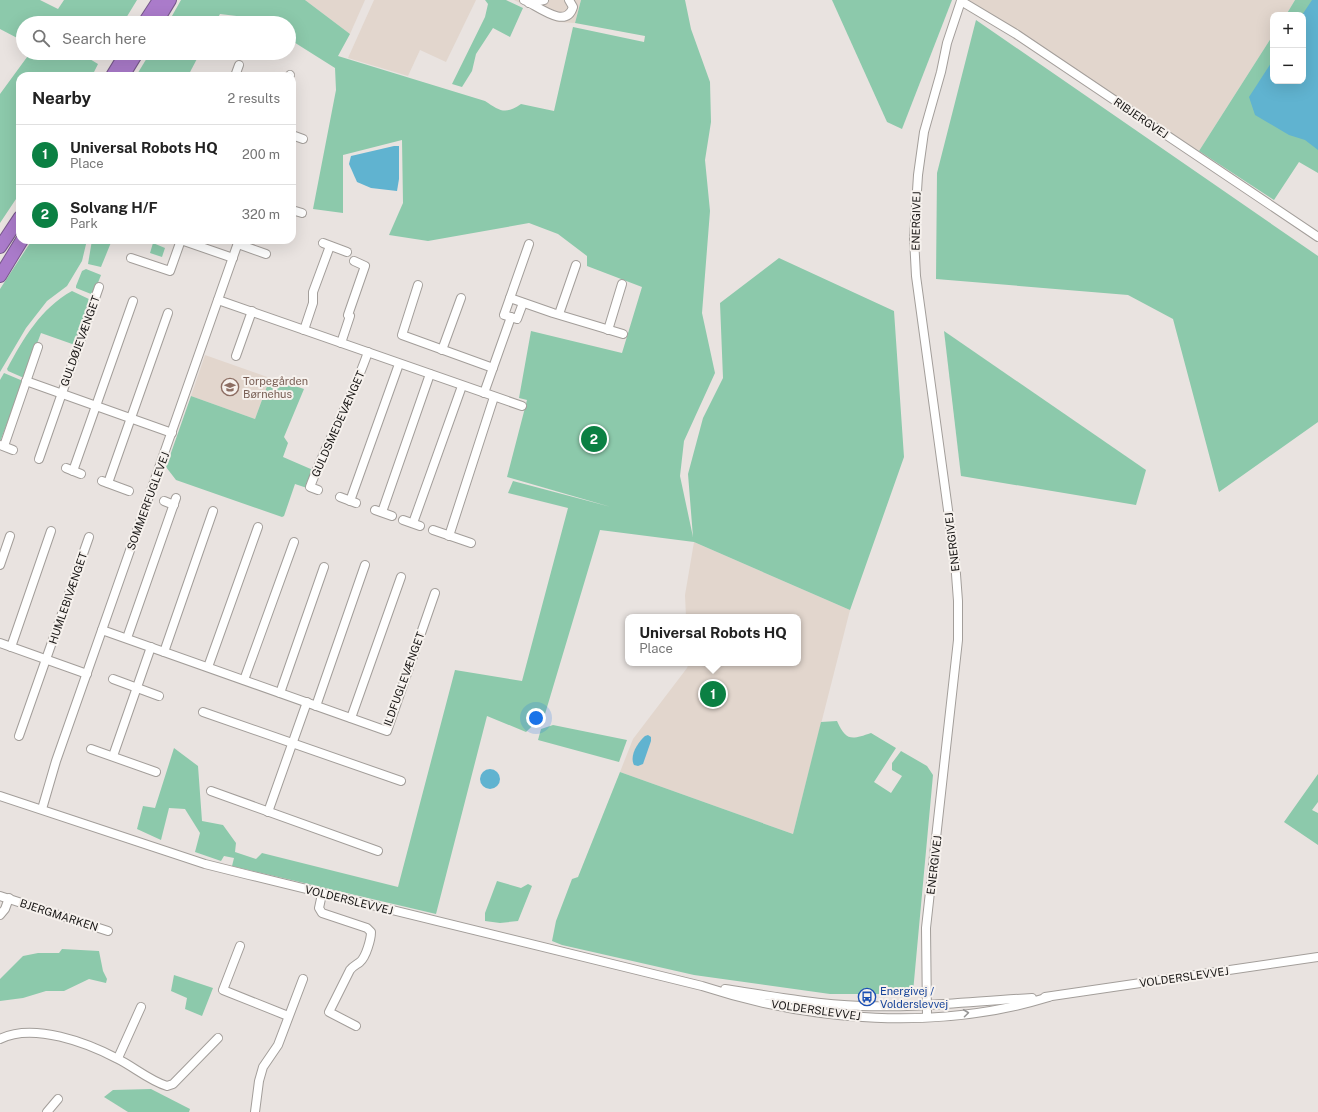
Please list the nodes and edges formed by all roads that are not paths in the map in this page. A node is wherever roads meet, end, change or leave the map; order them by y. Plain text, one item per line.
1 (158, 0) edge
2 (170, 0) edge
3 (544, 0) edge
4 (569, 0) edge
5 (527, 1) edge
6 (961, 1) edge
7 (148, 16) edge
8 (160, 16) edge
9 (122, 60) edge
10 (133, 60) edge
11 (239, 65) dead end
12 (114, 72) edge
13 (125, 72) edge
14 (236, 72) edge
15 (296, 136) edge
16 (303, 139) dead end
17 (296, 211) edge
18 (302, 213) dead end
19 (16, 223) edge
20 (1318, 237) edge
21 (2, 243) edge
22 (16, 243) edge
23 (20, 244) edge
24 (180, 244) edge
25 (205, 244) edge
26 (238, 244) edge
27 (244, 244) edge
28 (529, 244) dead end
29 (347, 252) dead end
30 (266, 254) dead end
31 (131, 258) dead end
32 (233, 258) junction
33 (354, 262) dead end
34 (0, 265) edge
35 (576, 266) dead end
36 (0, 276) edge
37 (622, 284) dead end
38 (418, 285) dead end
39 (99, 288) dead end
40 (461, 298) dead end
41 (510, 298) junction
42 (218, 300) junction
43 (133, 301) dead end
44 (523, 303) junction
45 (252, 311) junction
46 (168, 313) dead end
47 (559, 314) junction
48 (511, 317) junction
49 (304, 330) junction
50 (608, 330) junction
51 (623, 334) dead end
52 (233, 337) dead end
53 (241, 340) junction
54 (341, 343) junction
55 (38, 347) dead end
56 (442, 350) junction
57 (368, 352) junction
58 (236, 356) dead end
59 (399, 364) junction
60 (493, 368) junction
61 (430, 374) junction
62 (26, 381) junction
63 (462, 386) junction
64 (62, 394) junction
65 (484, 394) junction
66 (494, 397) junction
67 (96, 406) junction
68 (522, 406) dead end
69 (131, 418) junction
70 (172, 433) junction
71 (2, 446) edge
72 (13, 450) dead end
73 (39, 459) dead end
74 (73, 471) dead end
75 (318, 490) dead end
76 (129, 491) dead end
77 (340, 497) dead end
78 (164, 501) dead end
79 (209, 515) dead end
80 (392, 516) dead end
81 (403, 520) dead end
82 (258, 527) dead end
83 (433, 530) dead end
84 (51, 531) dead end
85 (10, 536) dead end
86 (449, 536) junction
87 (89, 537) dead end
88 (294, 542) dead end
89 (470, 543) dead end
90 (366, 564) dead end
91 (0, 565) edge
92 (324, 568) dead end
93 (401, 578) dead end
94 (435, 593) dead end
95 (102, 630) junction
96 (127, 638) junction
97 (0, 643) edge
98 (11, 647) junction
99 (151, 647) junction
100 (164, 652) junction
101 (46, 660) junction
102 (208, 667) junction
103 (87, 674) junction
104 (113, 680) dead end
105 (244, 680) junction
106 (137, 688) junction
107 (280, 693) junction
108 (159, 696) dead end
109 (307, 702) junction
110 (316, 706) junction
111 (203, 712) dead end
112 (351, 718) junction
113 (19, 736) dead end
114 (292, 743) junction
115 (91, 748) dead end
116 (113, 756) junction
117 (156, 772) dead end
118 (401, 782) dead end
119 (211, 791) dead end
120 (0, 796) edge
121 (39, 808) junction
122 (268, 812) junction
123 (378, 851) dead end
124 (322, 894) junction
125 (0, 896) edge
126 (9, 898) junction
127 (0, 915) edge
128 (108, 931) dead end
129 (240, 946) dead end
130 (1318, 957) edge
131 (303, 979) dead end
132 (702, 986) junction
133 (1049, 997) junction
134 (778, 1006) junction
135 (927, 1006) junction
136 (141, 1007) dead end
137 (288, 1016) junction
138 (927, 1016) junction
139 (356, 1026) dead end
140 (218, 1038) dead end
141 (0, 1039) edge
142 (118, 1058) junction
143 (58, 1099) dead end
144 (47, 1112) edge
145 (255, 1112) edge

1 - 7 highway
2 - 8 highway
3 - 5 street
4 - 5 street
6 - 20 street, RIBJERGVEJ
6 - 135 street, ENERGIVEJ
9 - 12 highway
10 - 13 highway
11 - 14 street
15 - 16 street
17 - 18 street
19 - 21 highway
22 - 34 highway
23 - 36 highway
24 - 31 street
25 - 32 street
26 - 32 street, SOMMERFUGLEVEJ
27 - 30 street
28 - 41 street
29 - 49 street
32 - 42 street, SOMMERFUGLEVEJ
33 - 54 street
35 - 47 street
37 - 50 street
38 - 56 street
39 - 64 street, GULDØJEVÆNGET
40 - 56 street
41 - 44 street
41 - 48 street
42 - 45 street
42 - 70 street, SOMMERFUGLEVEJ
43 - 67 street
44 - 47 street
44 - 48 street
45 - 49 street
45 - 53 street
46 - 69 street
47 - 50 street
48 - 60 street
49 - 54 street
50 - 51 street
52 - 53 street
53 - 58 street
54 - 57 street
55 - 62 street
56 - 60 street
57 - 59 street
57 - 75 street, GULDSMEDEVÆNGET
59 - 61 street
59 - 77 street
60 - 65 street
61 - 63 street
61 - 80 street
62 - 64 street, GULDØJEVÆNGET
62 - 71 street
63 - 65 street
63 - 81 street
64 - 67 street, GULDØJEVÆNGET
64 - 73 street, GULDØJEVÆNGET
65 - 66 street
66 - 68 street
66 - 86 street
67 - 69 street, GULDØJEVÆNGET
67 - 74 street
69 - 70 street, GULDØJEVÆNGET
69 - 76 street
70 - 95 street, SOMMERFUGLEVEJ
71 - 72 street
78 - 96 street
79 - 100 street
82 - 102 street
83 - 86 street
84 - 98 street
85 - 91 street
86 - 89 street
87 - 101 street, HUMLEBIVÆNGET
88 - 105 street
90 - 110 street
92 - 107 street
93 - 112 street
94 - 112 street, ILDFUGLEVÆNGET
95 - 96 street, ILDFUGLEVÆNGET
95 - 103 street, SOMMERFUGLEVEJ
96 - 99 street, ILDFUGLEVÆNGET
97 - 98 street
98 - 101 street
99 - 100 street, ILDFUGLEVÆNGET
99 - 106 street
100 - 102 street, ILDFUGLEVÆNGET
101 - 103 street
101 - 113 street, HUMLEBIVÆNGET
102 - 105 street, ILDFUGLEVÆNGET
103 - 121 street, SOMMERFUGLEVEJ
104 - 106 street
105 - 107 street, ILDFUGLEVÆNGET
106 - 108 street
106 - 116 street
107 - 109 street, ILDFUGLEVÆNGET
109 - 110 street, ILDFUGLEVÆNGET
109 - 114 street
110 - 112 street, ILDFUGLEVÆNGET
111 - 114 street
114 - 118 street
114 - 122 street
115 - 116 street
116 - 117 street
119 - 122 street
120 - 121 street, VOLDERSLEVVEJ
121 - 124 street, VOLDERSLEVVEJ
122 - 123 street
124 - 132 street, VOLDERSLEVVEJ
124 - 139 street
125 - 126 street, BJERGMARKEN
126 - 127 street, BJERGMARKEN
126 - 128 street, BJERGMARKEN
129 - 137 street
130 - 133 street, VOLDERSLEVVEJ
131 - 137 street
132 - 134 street, VOLDERSLEVVEJ
132 - 135 street, VOLDERSLEVVEJ
133 - 135 street, VOLDERSLEVVEJ
138 -> 133 street, VOLDERSLEVVEJ
134 - 135 street
134 - 138 street, VOLDERSLEVVEJ
135 - 138 street, ENERGIVEJ
136 - 142 street
137 - 145 street
140 - 142 street
141 - 142 street
143 - 144 street

